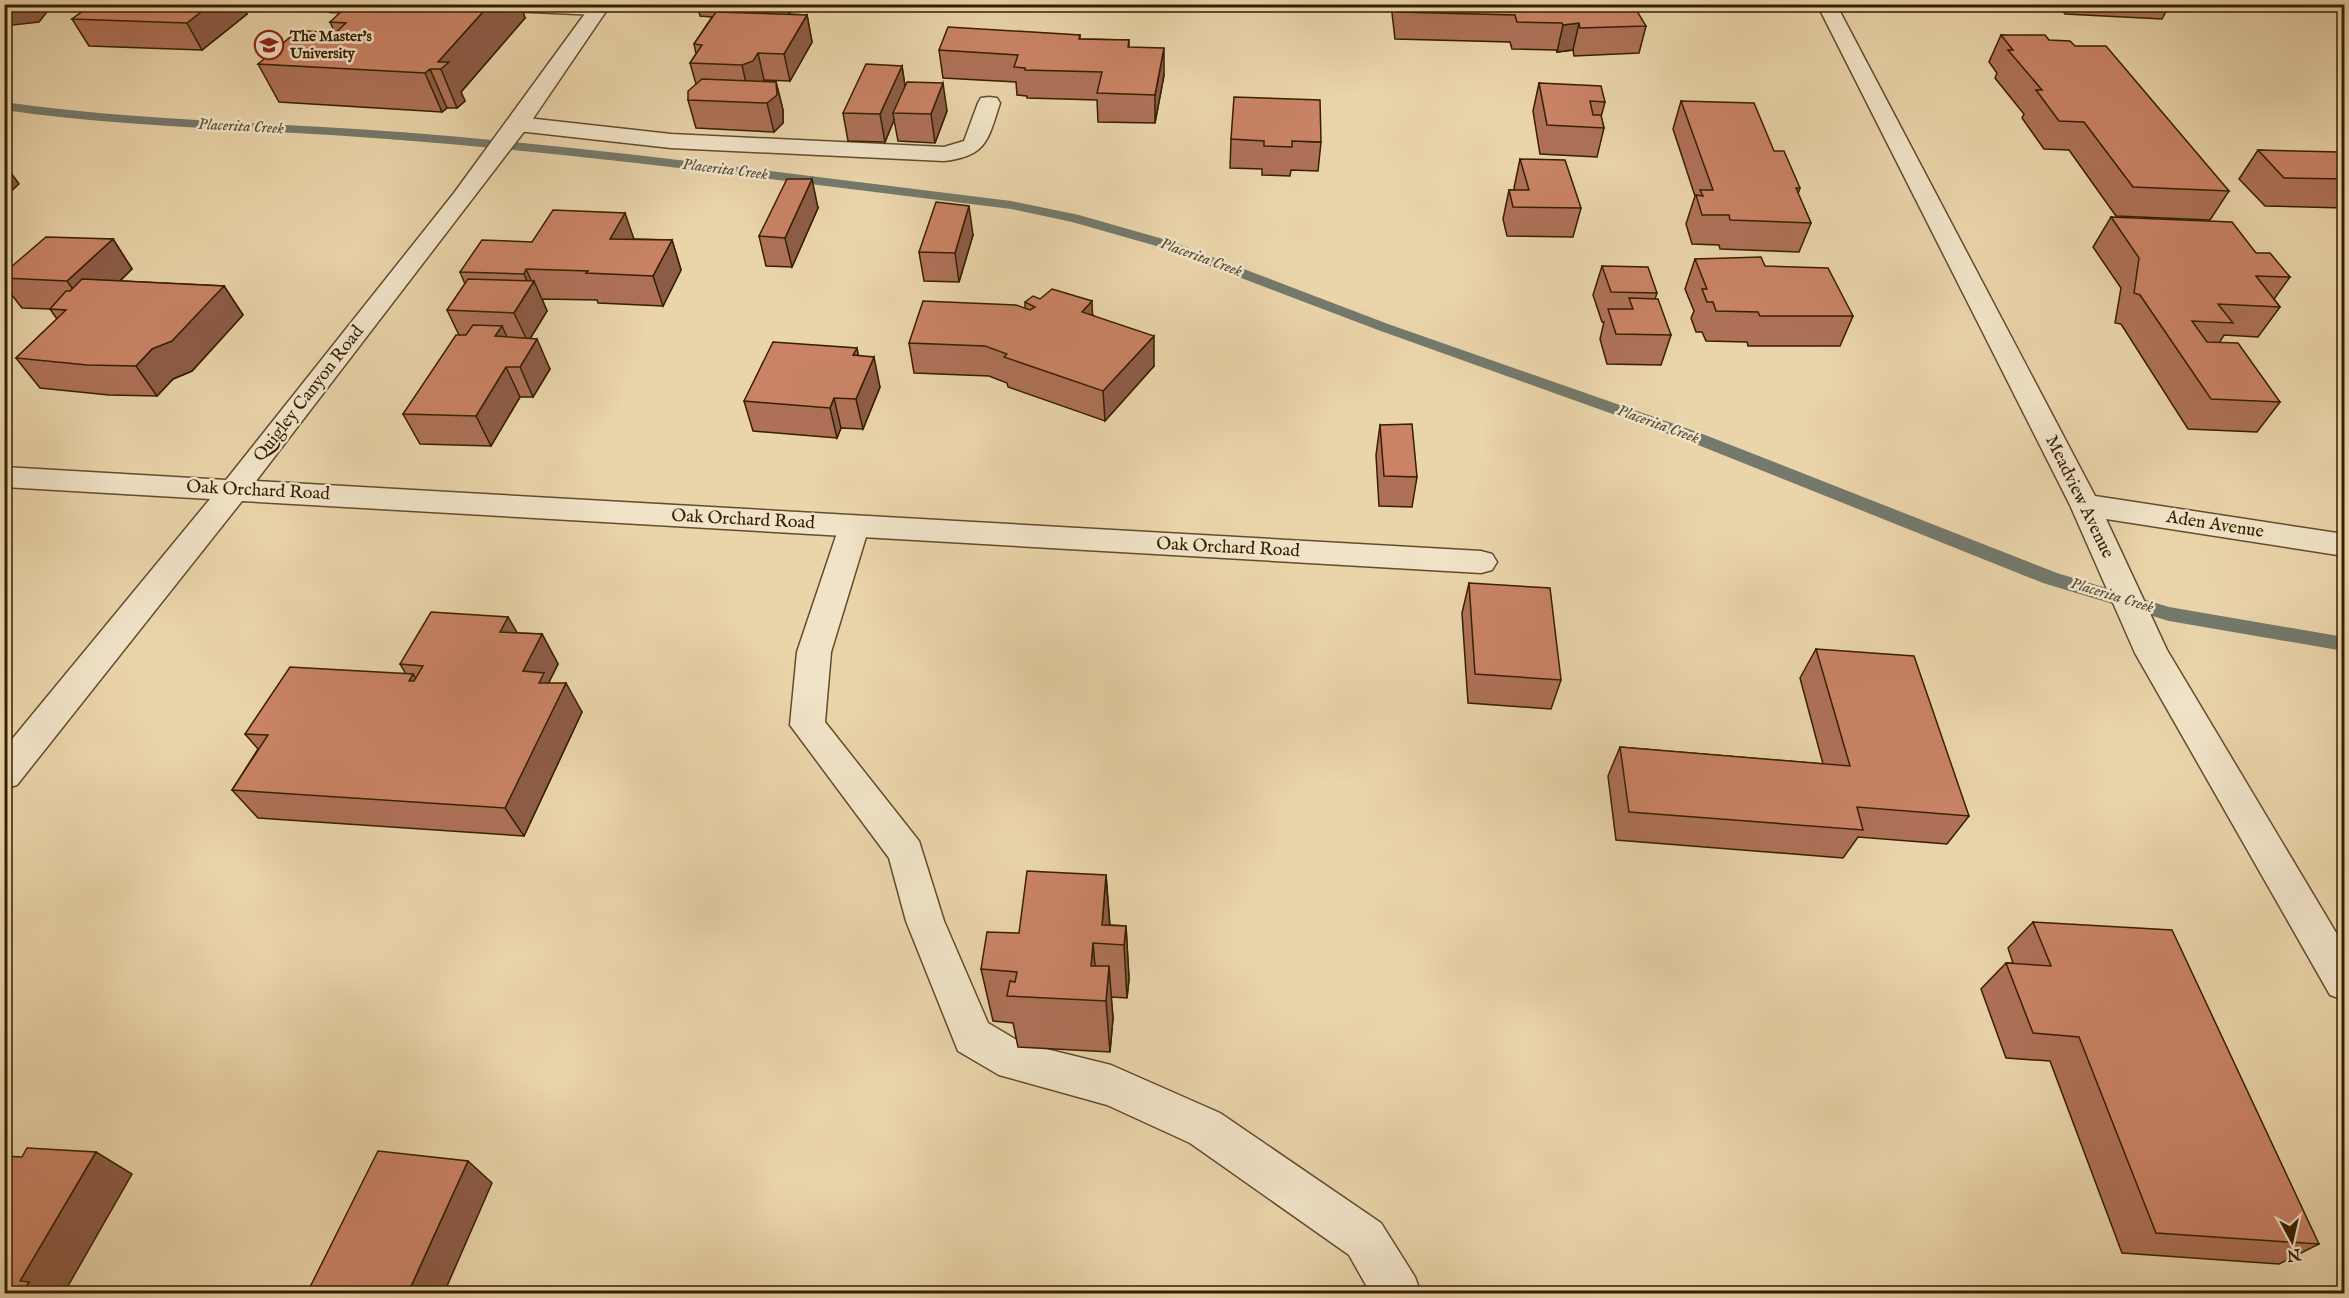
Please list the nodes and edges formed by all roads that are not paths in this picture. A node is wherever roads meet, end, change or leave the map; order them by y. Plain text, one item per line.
1 (445, 4) edge
2 (483, 4) edge
3 (1826, 4) edge
4 (331, 6) edge
5 (600, 7) edge
6 (989, 103) dead end
7 (518, 124) junction
8 (4, 477) edge
9 (234, 490) junction
10 (2085, 505) junction
11 (854, 526) junction
12 (2344, 545) edge
13 (1481, 562) dead end
14 (4, 775) edge
15 (2344, 982) edge
16 (1398, 1293) edge

1 - 4 street
2 - 5 street
3 - 10 street, Meadview Avenue
5 - 7 street, Quigley Canyon Road
6 - 7 street
7 - 9 street, Quigley Canyon Road
8 - 9 street, Oak Orchard Road
9 - 11 street, Oak Orchard Road
9 - 14 street, Quigley Canyon Road
10 - 12 street, Aden Avenue
10 - 15 street, Meadview Avenue
11 - 13 street, Oak Orchard Road
11 - 16 street

